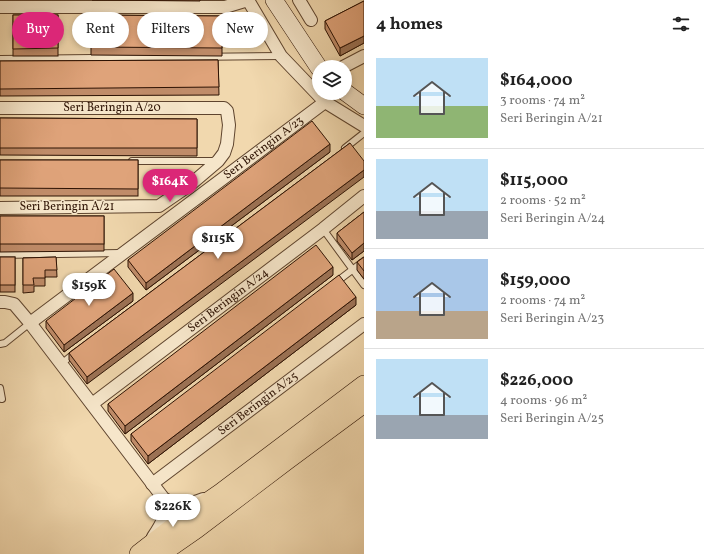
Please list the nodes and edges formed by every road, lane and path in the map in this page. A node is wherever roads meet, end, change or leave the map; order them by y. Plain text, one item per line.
1 (248, 0) edge
2 (274, 0) edge
3 (299, 0) edge
4 (83, 4) edge
5 (4, 5) edge
6 (311, 20) dead end
7 (281, 56) junction
8 (364, 56) edge
9 (0, 59) edge
10 (314, 60) edge
11 (352, 62) edge
12 (352, 97) edge
13 (325, 102) junction
14 (364, 106) edge
15 (0, 108) edge
16 (364, 126) edge
17 (364, 134) edge
18 (339, 153) edge
19 (124, 160) edge
20 (218, 160) junction
21 (364, 196) edge
22 (0, 208) edge
23 (323, 229) junction
24 (123, 253) junction
25 (0, 255) edge
26 (364, 261) edge
27 (352, 270) junction
28 (364, 285) edge
29 (328, 288) edge
30 (0, 302) edge
31 (30, 323) junction
32 (364, 324) edge
33 (0, 344) edge
34 (80, 349) edge
35 (61, 364) junction
36 (364, 386) edge
37 (0, 388) edge
38 (2, 399) dead end
39 (364, 403) edge
40 (92, 404) junction
41 (152, 484) junction
42 (221, 493) junction
43 (164, 499) junction
44 (149, 552) edge

1 - 4 street
1 - 7 street
2 - 10 street
3 - 6 street
4 - 5 street
7 - 9 lane
7 - 13 street
8 - 11 street
12 - 14 street
13 - 16 street
13 - 24 street, Seri Beringin A/23
15 - 20 street, Seri Beringin A/20
17 - 18 lane
19 - 20 lane
20 - 22 street, Seri Beringin A/21
21 - 23 street, Seri Beringin A/24
23 - 27 lane
23 - 40 street, Seri Beringin A/24
24 - 25 lane
24 - 31 street, Seri Beringin A/23
26 - 27 lane
27 - 28 lane
27 - 29 lane
30 - 31 street
31 - 33 lane
31 - 35 street
32 - 41 street, Seri Beringin A/25
34 - 35 lane
35 - 40 street
36 - 42 main road
37 - 38 lane
39 - 44 main road
40 - 41 street
41 - 43 street
42 - 43 street
42 - 44 main road
43 - 44 street

